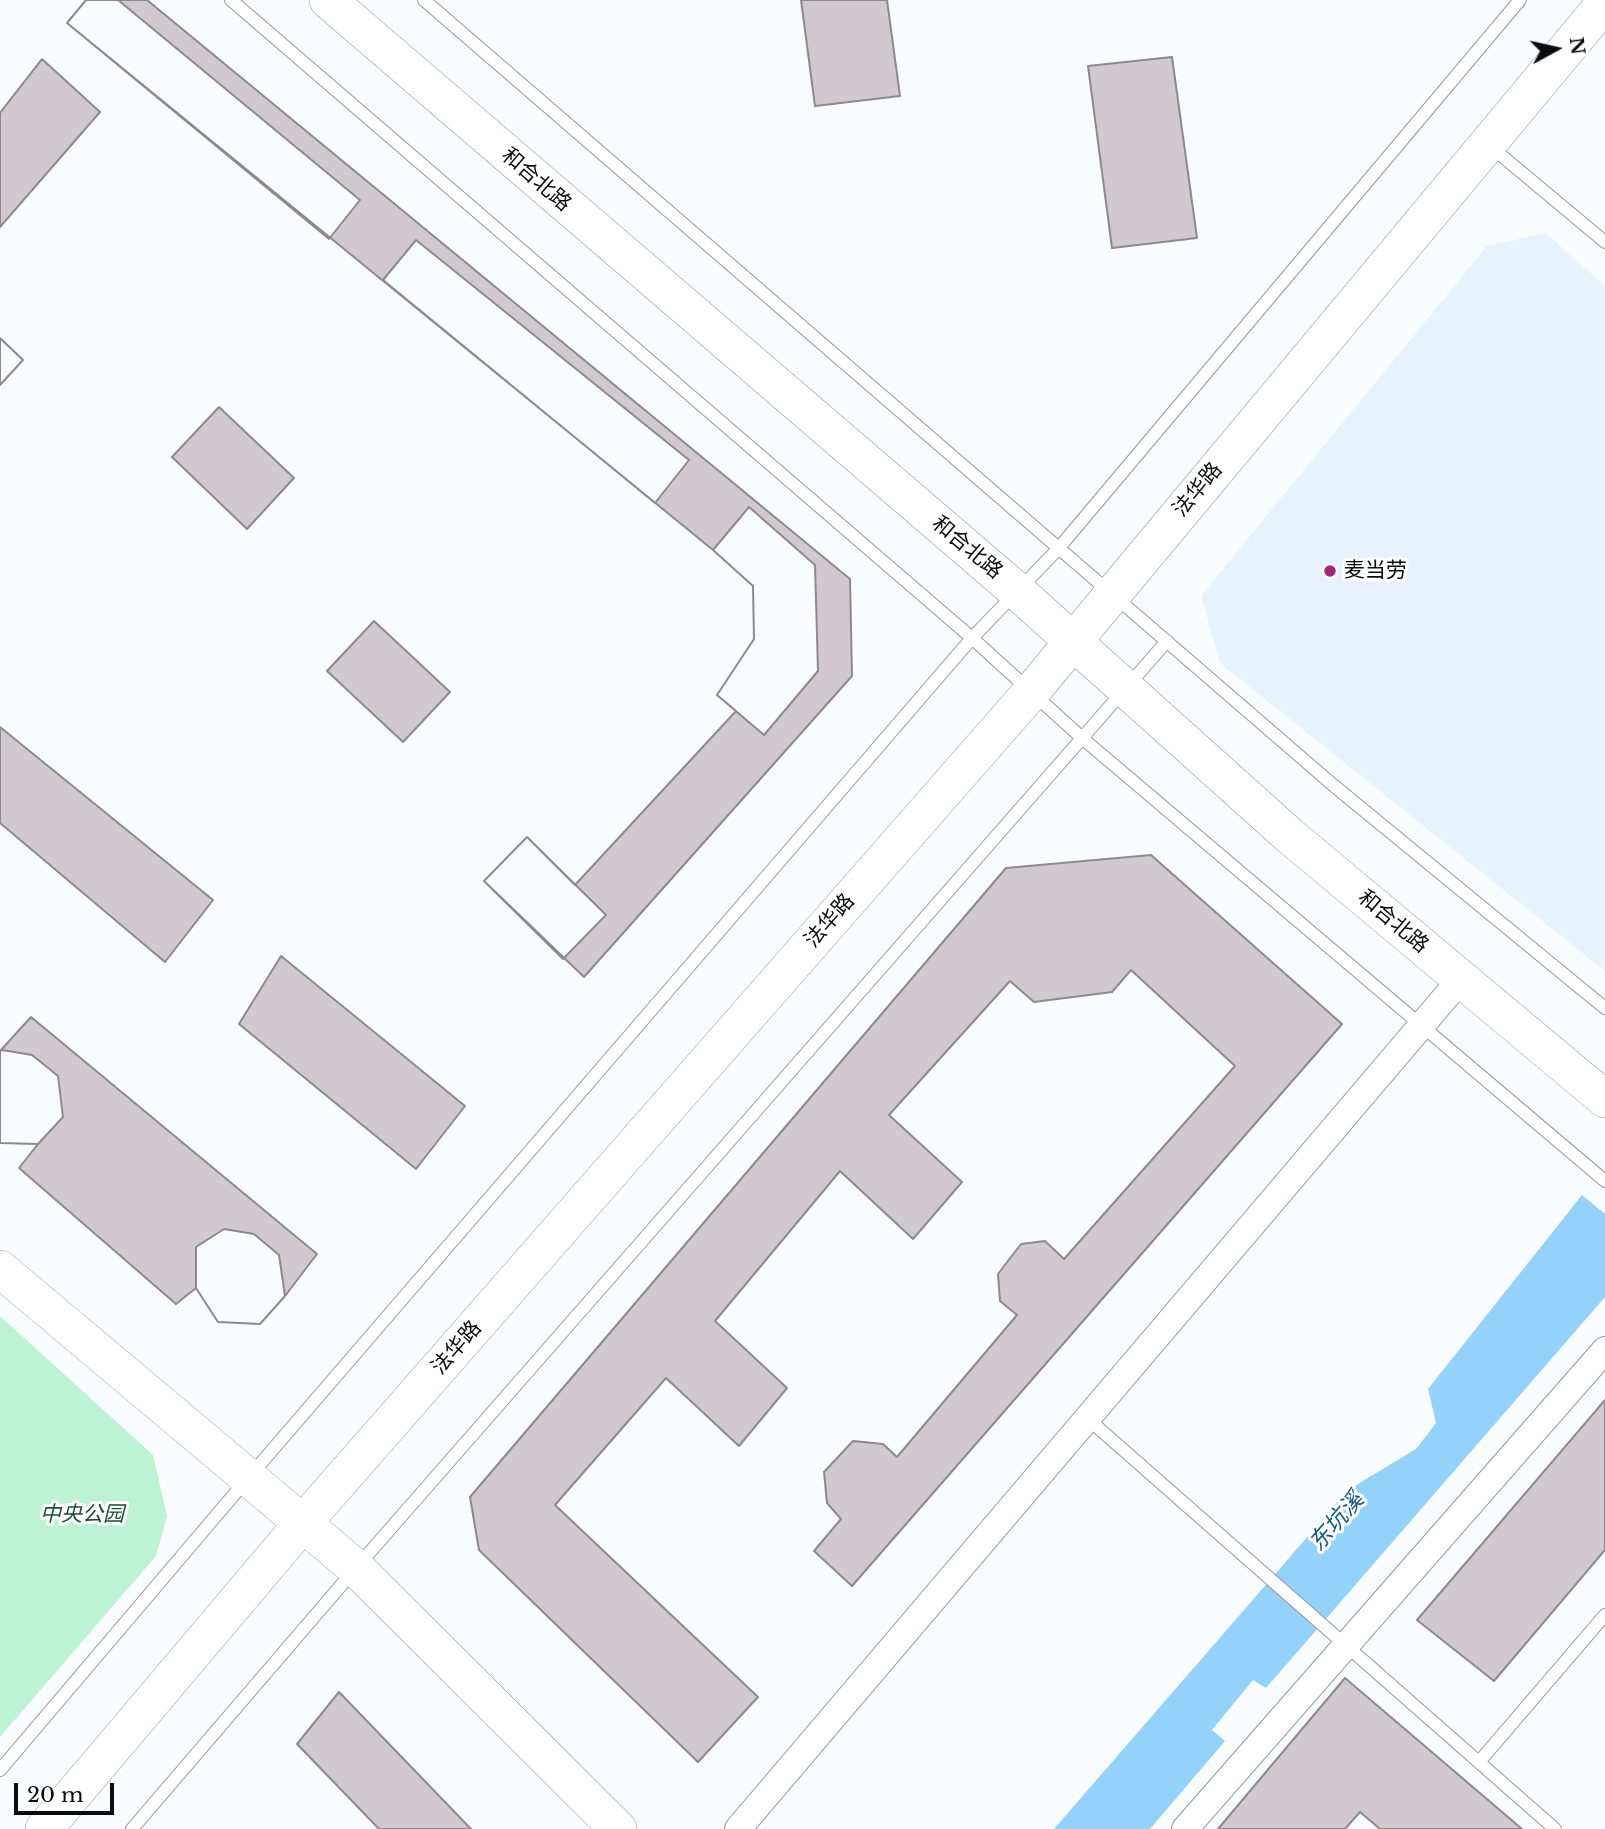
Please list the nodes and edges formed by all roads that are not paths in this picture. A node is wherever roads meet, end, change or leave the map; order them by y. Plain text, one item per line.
1 (231, 0) edge
2 (328, 0) edge
3 (424, 0) edge
4 (1520, 0) edge
5 (1605, 3) edge
6 (1488, 144) junction
7 (1605, 243) edge
8 (1059, 549) junction
9 (1018, 592) junction
10 (1111, 594) junction
11 (972, 638) junction
12 (1167, 641) junction
13 (1072, 642) junction
14 (1125, 689) junction
15 (1032, 691) junction
16 (1082, 738) junction
17 (1461, 979) junction
18 (1605, 1008) edge
19 (1421, 1025) junction
20 (1605, 1099) edge
21 (1605, 1181) edge
22 (0, 1269) edge
23 (1605, 1350) edge
24 (1087, 1418) junction
25 (249, 1477) junction
26 (303, 1523) junction
27 (356, 1568) junction
28 (1605, 1615) edge
29 (1338, 1639) junction
30 (1479, 1762) junction
31 (0, 1770) edge
32 (44, 1829) edge
33 (131, 1829) edge
34 (618, 1829) edge
35 (738, 1829) edge
36 (1185, 1829) edge
37 (1555, 1829) edge

1 - 11 lane
2 - 9 main road, 和合北路
3 - 8 lane
4 - 8 lane
5 - 6 main road, 法华路
6 - 7 lane
6 - 10 main road, 法华路
8 - 9 lane
8 - 10 lane
9 - 11 lane
9 - 13 main road, 和合北路
10 - 12 lane
10 - 13 main road, 法华路
11 - 15 lane
11 - 25 lane
12 - 14 lane
12 - 18 lane
13 - 14 main road, 和合北路
13 - 15 main road, 法华路
14 - 16 lane
14 - 17 main road, 和合北路
15 - 16 lane
15 - 26 main road, 法华路
16 - 19 lane
16 - 27 lane
17 - 19 street
17 - 20 main road, 和合北路
19 - 21 lane
19 - 24 street
22 - 25 main road
23 - 29 street
24 - 29 lane
24 - 35 street
25 - 26 main road
25 - 31 lane
26 - 27 main road
26 - 32 main road, 法华路
27 - 33 lane
27 - 34 main road
28 - 30 lane
29 - 30 lane
29 - 36 street
30 - 37 lane

